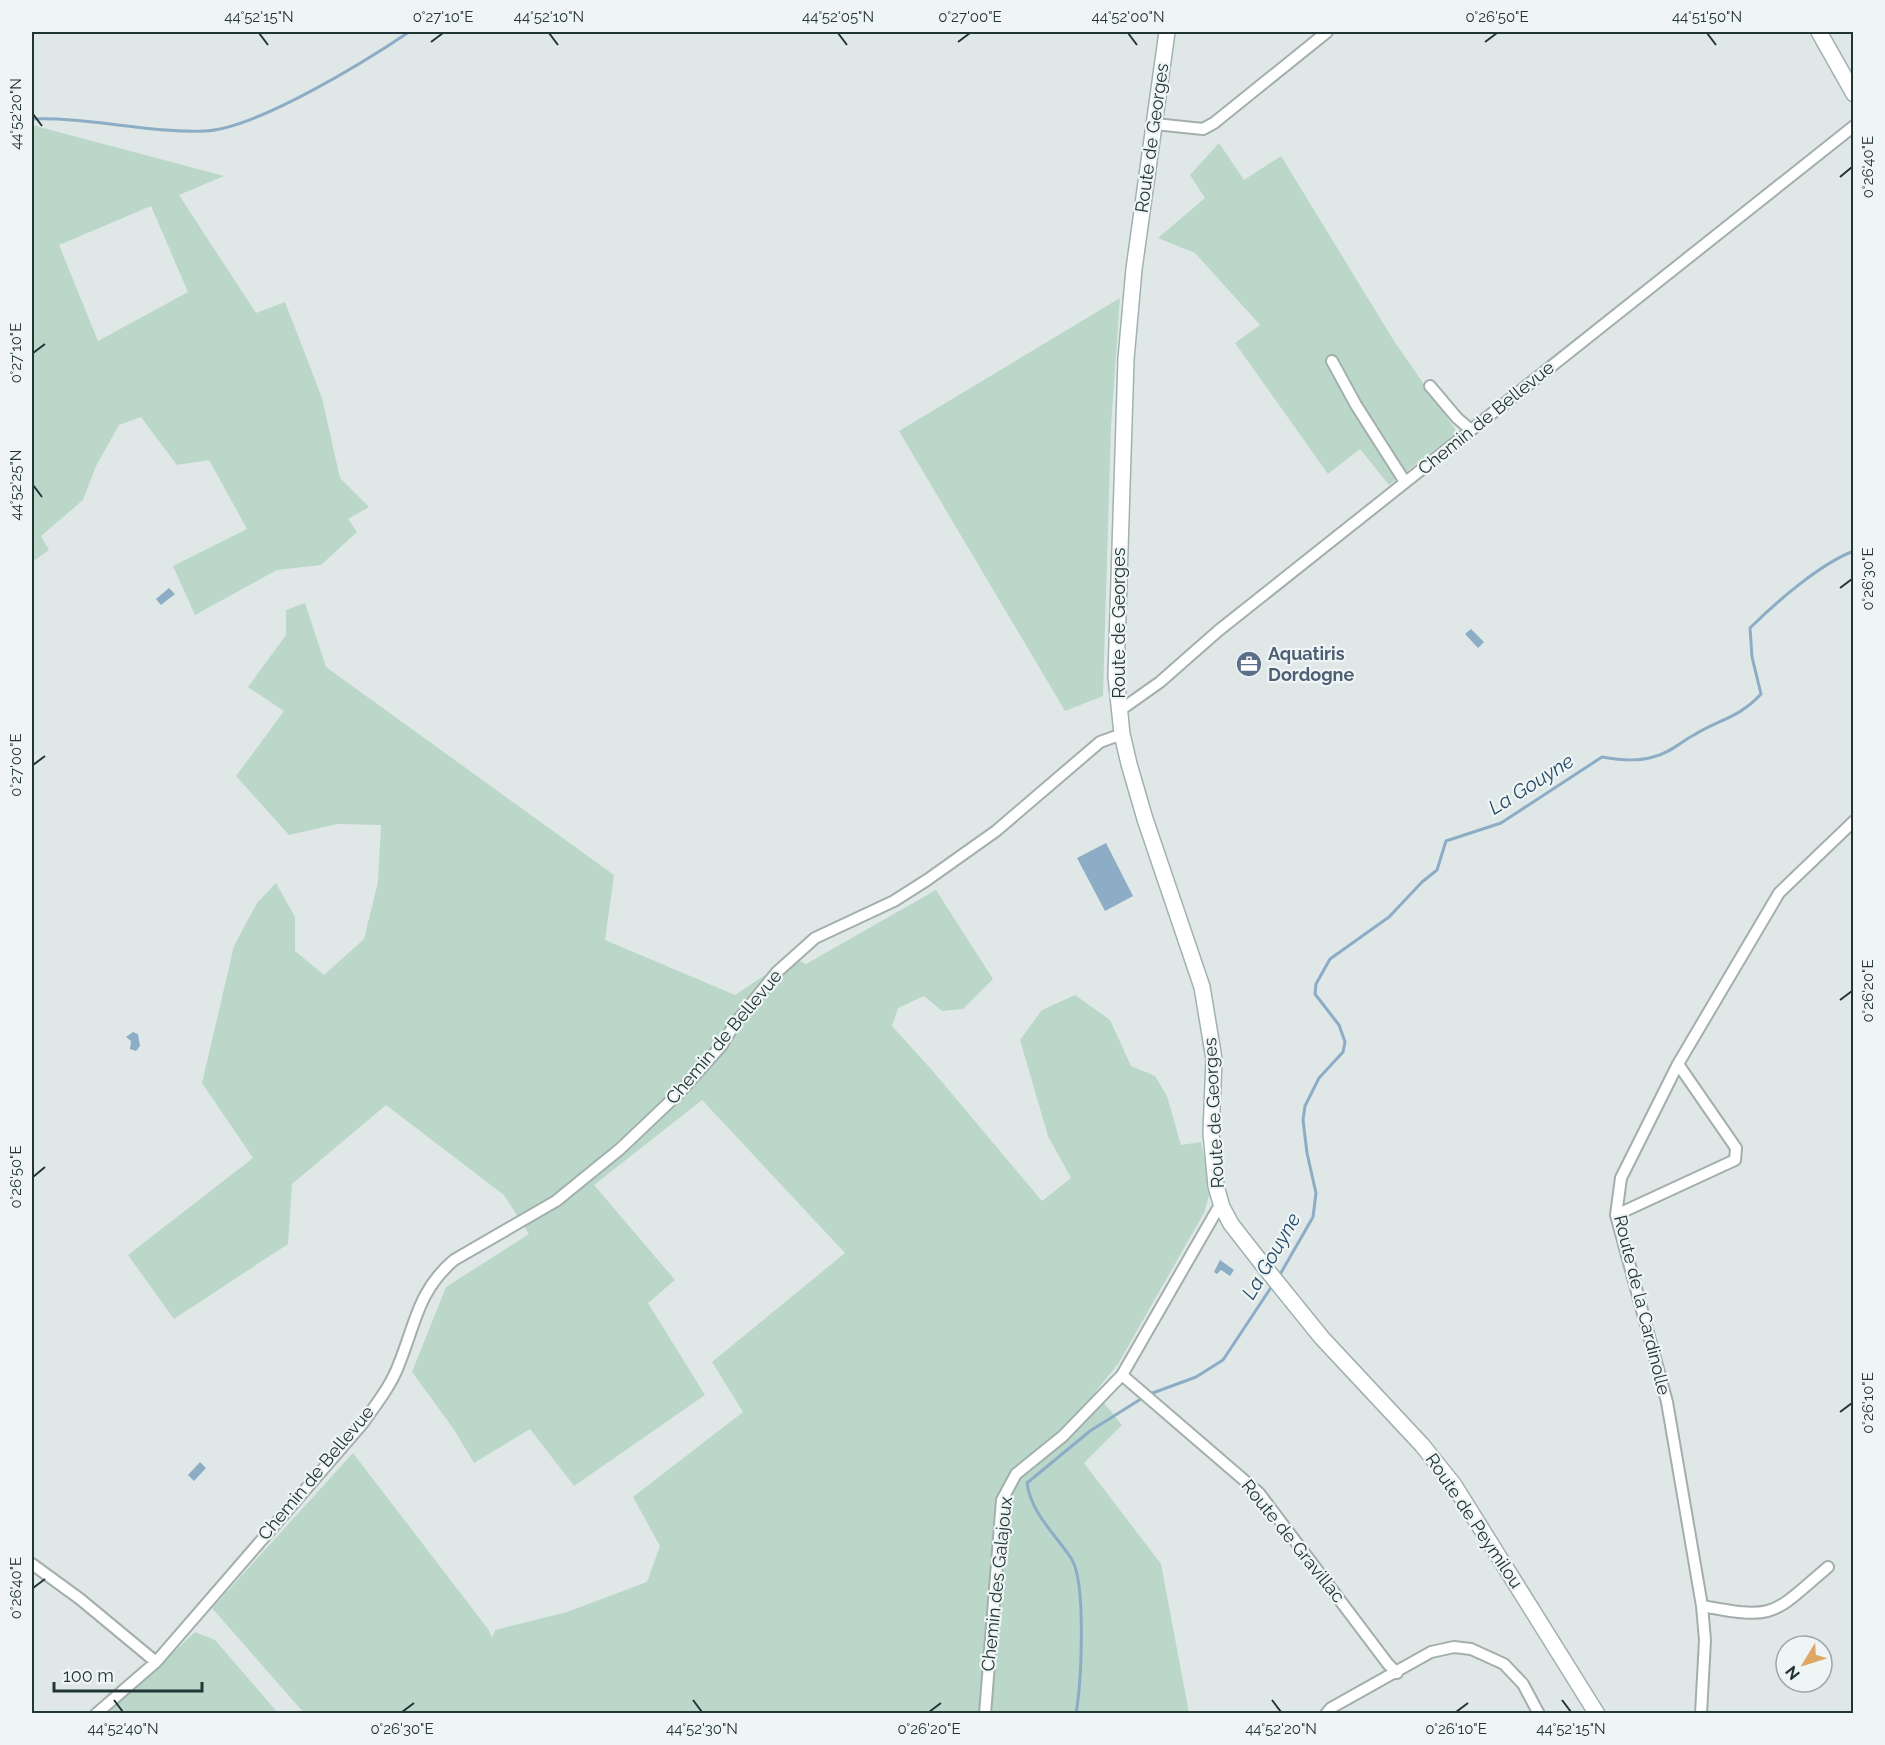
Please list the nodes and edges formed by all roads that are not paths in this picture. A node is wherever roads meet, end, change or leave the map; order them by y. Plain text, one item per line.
1 (1167, 32) edge
2 (1327, 32) edge
3 (1819, 32) edge
4 (1854, 94) edge
5 (1155, 124) junction
6 (1854, 126) edge
7 (1332, 361) dead end
8 (1430, 386) dead end
9 (1471, 430) junction
10 (1405, 482) junction
11 (1119, 711) junction
12 (1122, 734) junction
13 (1854, 821) edge
14 (1678, 1064) junction
15 (1222, 1207) junction
16 (1616, 1215) junction
17 (1282, 1289) joint
18 (1122, 1375) junction
19 (32, 1564) edge
20 (1828, 1567) dead end
21 (1702, 1606) junction
22 (156, 1662) junction
23 (1397, 1673) junction
24 (96, 1713) edge
25 (985, 1713) edge
26 (1326, 1713) edge
27 (1539, 1713) edge
28 (1597, 1713) edge
29 (1701, 1713) edge

1 - 5 street, Route de Georges
2 - 5 street
3 - 4 street
5 - 11 street, Route de Georges
6 - 9 street, Chemin de Bellevue
7 - 10 street
8 - 9 street
9 - 10 street, Chemin de Bellevue
10 - 11 street, Chemin de Bellevue
11 - 12 street, Route de Georges
12 - 15 street, Route de Georges
12 - 22 street, Chemin de Bellevue
13 - 14 street, Route de la Cardinolle
14 - 16 street, Route de la Cardinolle
14 - 16 street
15 - 17 street, Route de Georges
15 - 18 street, Chemin des Galajoux
16 - 21 street, Route de la Cardinolle
17 - 28 street, Route de Peymilou
18 - 23 street, Route de Gravillac
18 - 25 street, Chemin des Galajoux
19 - 22 street
20 - 21 street
21 - 29 street, Route de la Cardinolle
22 - 24 street, Chemin de Bellevue
23 - 26 street
23 - 27 street

